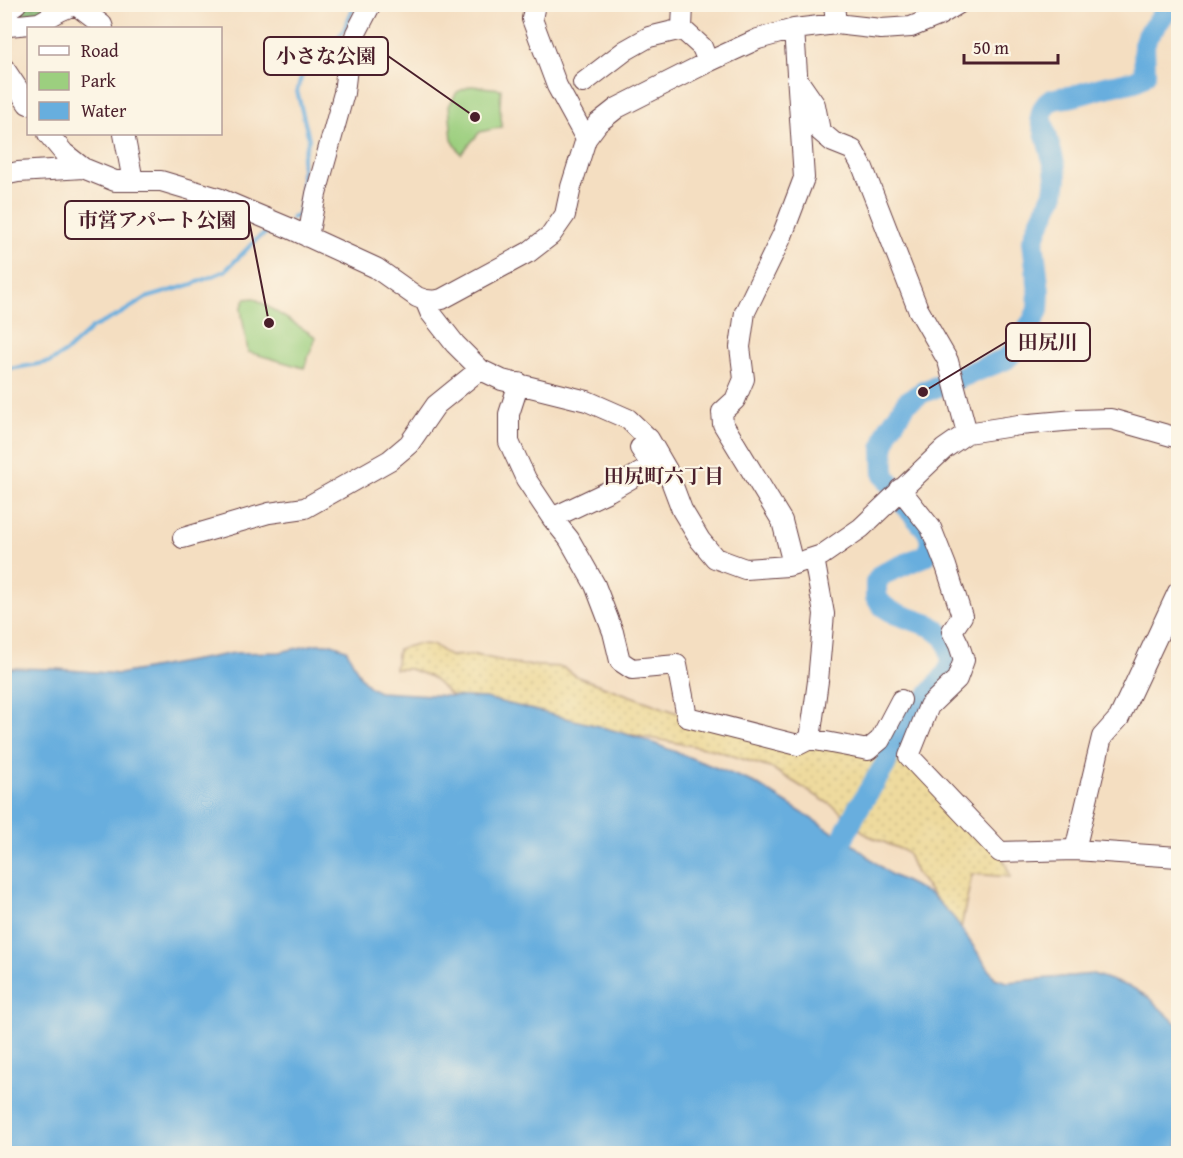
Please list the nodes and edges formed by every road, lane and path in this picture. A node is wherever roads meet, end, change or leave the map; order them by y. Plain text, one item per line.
1 (16, 4) edge
2 (371, 4) edge
3 (535, 4) edge
4 (683, 4) edge
5 (958, 4) edge
6 (76, 5) edge
7 (836, 10) edge
8 (4, 12) edge
9 (4, 26) edge
10 (103, 27) edge
11 (682, 29) junction
12 (794, 29) junction
13 (708, 62) junction
14 (4, 68) edge
15 (797, 78) junction
16 (583, 83) dead end
17 (27, 102) edge
18 (49, 135) edge
19 (124, 135) edge
20 (586, 139) junction
21 (83, 168) junction
22 (4, 175) edge
23 (133, 181) junction
24 (308, 237) junction
25 (425, 300) junction
26 (481, 370) junction
27 (519, 383) junction
28 (628, 419) junction
29 (967, 433) junction
30 (1179, 438) edge
31 (895, 494) junction
32 (552, 518) junction
33 (183, 538) dead end
34 (814, 558) junction
35 (793, 564) junction
36 (1179, 592) edge
37 (901, 700) dead end
38 (810, 739) junction
39 (1075, 850) junction
40 (1179, 857) edge

1 - 8 street
2 - 24 street
3 - 20 street
4 - 11 street
5 - 7 street
6 - 9 street
6 - 10 street
7 - 12 street
11 - 13 street
11 - 16 street
12 - 13 street
12 - 15 street
13 - 20 street
14 - 17 street
15 - 29 street
15 - 35 street
18 - 21 street
19 - 23 street
20 - 25 street
21 - 22 street
21 - 23 street
23 - 24 street
24 - 25 street
25 - 26 street
26 - 27 street
26 - 33 street
27 - 28 street
27 - 32 street
28 - 32 street
28 - 35 street
29 - 30 street
29 - 31 street
31 - 34 street
31 - 39 street
32 - 38 street
34 - 35 street
34 - 38 street
36 - 39 street
37 - 38 street
39 - 40 street

